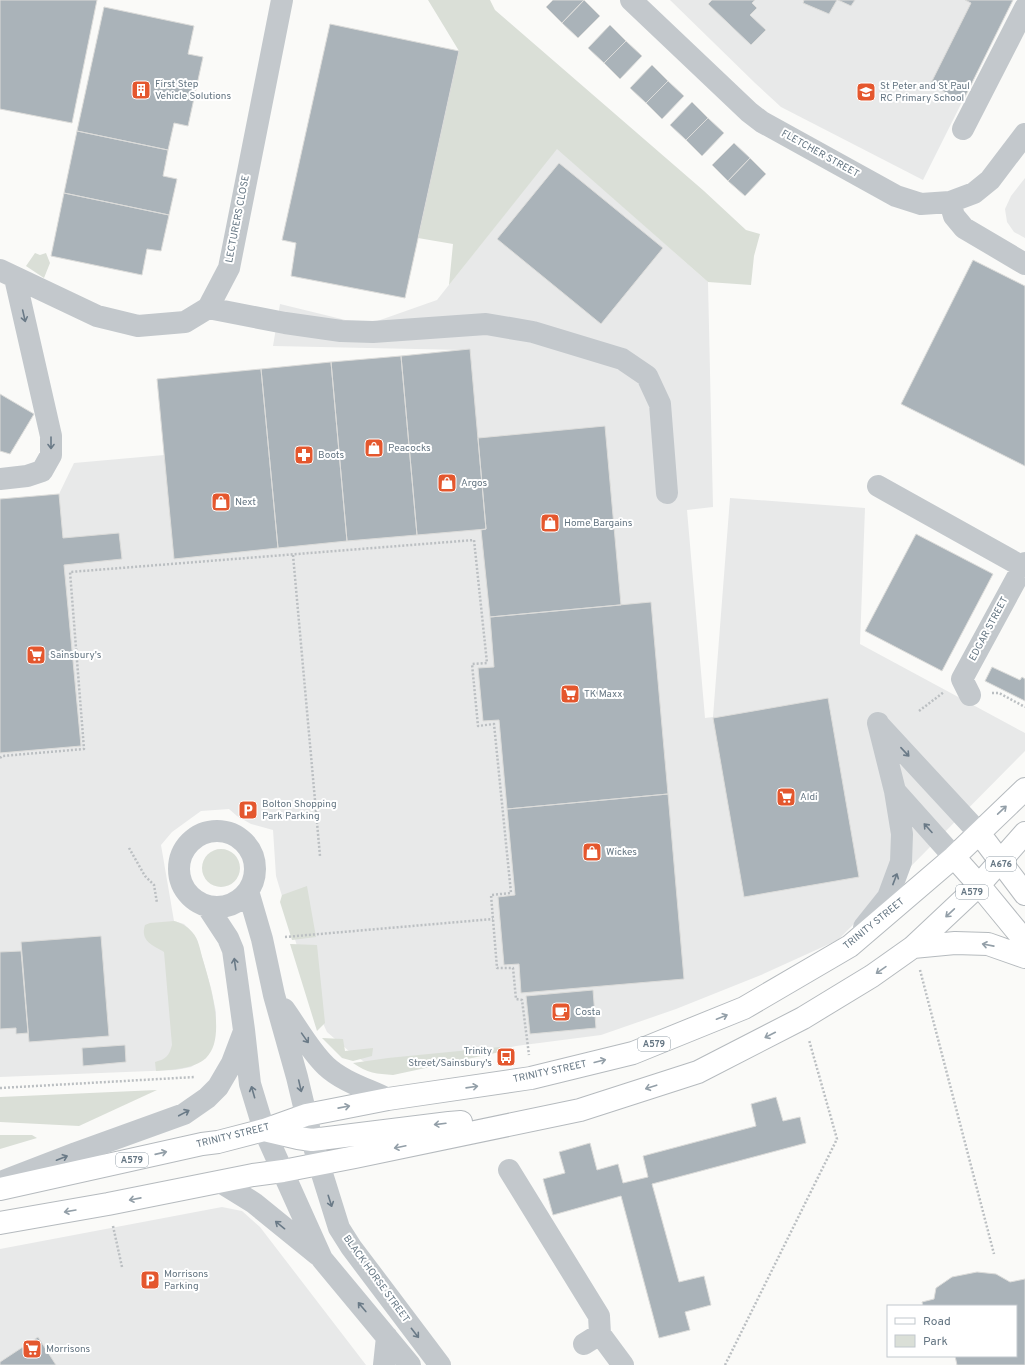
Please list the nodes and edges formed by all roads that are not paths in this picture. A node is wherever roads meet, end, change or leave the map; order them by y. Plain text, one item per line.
1 (281, 0) edge
2 (631, 0) edge
3 (1025, 8) edge
4 (963, 129) dead end
5 (1025, 134) edge
6 (950, 202) junction
7 (1024, 260) edge
8 (8, 274) edge
9 (208, 308) junction
10 (0, 479) edge
11 (878, 486) dead end
12 (667, 493) dead end
13 (1024, 565) edge
14 (966, 687) road end
15 (1025, 789) edge
16 (895, 792) junction
17 (979, 833) junction
18 (1025, 833) edge
19 (954, 857) junction
20 (1000, 862) junction
21 (979, 885) junction
22 (248, 891) junction
23 (1025, 894) edge
24 (207, 906) junction
25 (1025, 941) edge
26 (850, 946) junction
27 (913, 947) junction
28 (1025, 957) edge
29 (274, 995) junction
30 (244, 1030) junction
31 (388, 1099) junction
32 (306, 1115) junction
33 (521, 1122) junction
34 (264, 1130) junction
35 (312, 1140) junction
36 (319, 1164) junction
37 (509, 1170) dead end
38 (283, 1171) junction
39 (220, 1182) junction
40 (0, 1183) edge
41 (0, 1189) edge
42 (0, 1223) edge
43 (322, 1259) junction
44 (387, 1337) junction
45 (436, 1364) edge
46 (384, 1365) edge
47 (410, 1365) edge
48 (623, 1365) edge

1 - 9 street, LECTURERS CLOSE
2 - 6 street, FLETCHER STREET
3 - 4 street
5 - 6 street, FLETCHER STREET
6 - 7 street
8 - 9 street
8 -> 10 street
9 - 12 street
11 - 13 street
13 - 14 street, EDGAR STREET
17 -> 15 main road, TRINITY STREET / A579
16 -> 17 street
19 -> 16 street
26 -> 16 street
17 - 19 main road, TRINITY STREET / A579
17 - 20 main road, A676
18 - 20 main road, A579
19 - 21 main road, A676
19 - 26 main road, TRINITY STREET / A579
20 - 21 main road, A579
20 - 23 main road, A676
21 - 25 main road, A676
21 -> 27 main road, A579
22 - 24 street
22 - 24 street
22 - 29 street, BLACK HORSE STREET
30 -> 24 street
31 -> 26 main road, TRINITY STREET / A579
28 -> 27 main road
27 -> 33 main road, A579
29 -> 31 street
29 -> 32 street, BLACK HORSE STREET
34 -> 30 street
40 -> 30 street
32 -> 31 main road, TRINITY STREET / A579
32 - 34 main road, TRINITY STREET / A579
32 - 35 street, BLACK HORSE STREET
33 -> 35 main road
33 -> 36 main road, A579
34 - 35 main road
34 - 38 street
41 -> 34 main road, TRINITY STREET / A579
35 - 36 street, BLACK HORSE STREET
36 - 38 main road, A579
36 -> 45 street, BLACK HORSE STREET
37 - 48 street
38 - 39 main road, A579
38 - 43 street
39 -> 42 main road, A579
43 -> 39 street
44 -> 43 street
44 - 46 street
44 - 47 street

